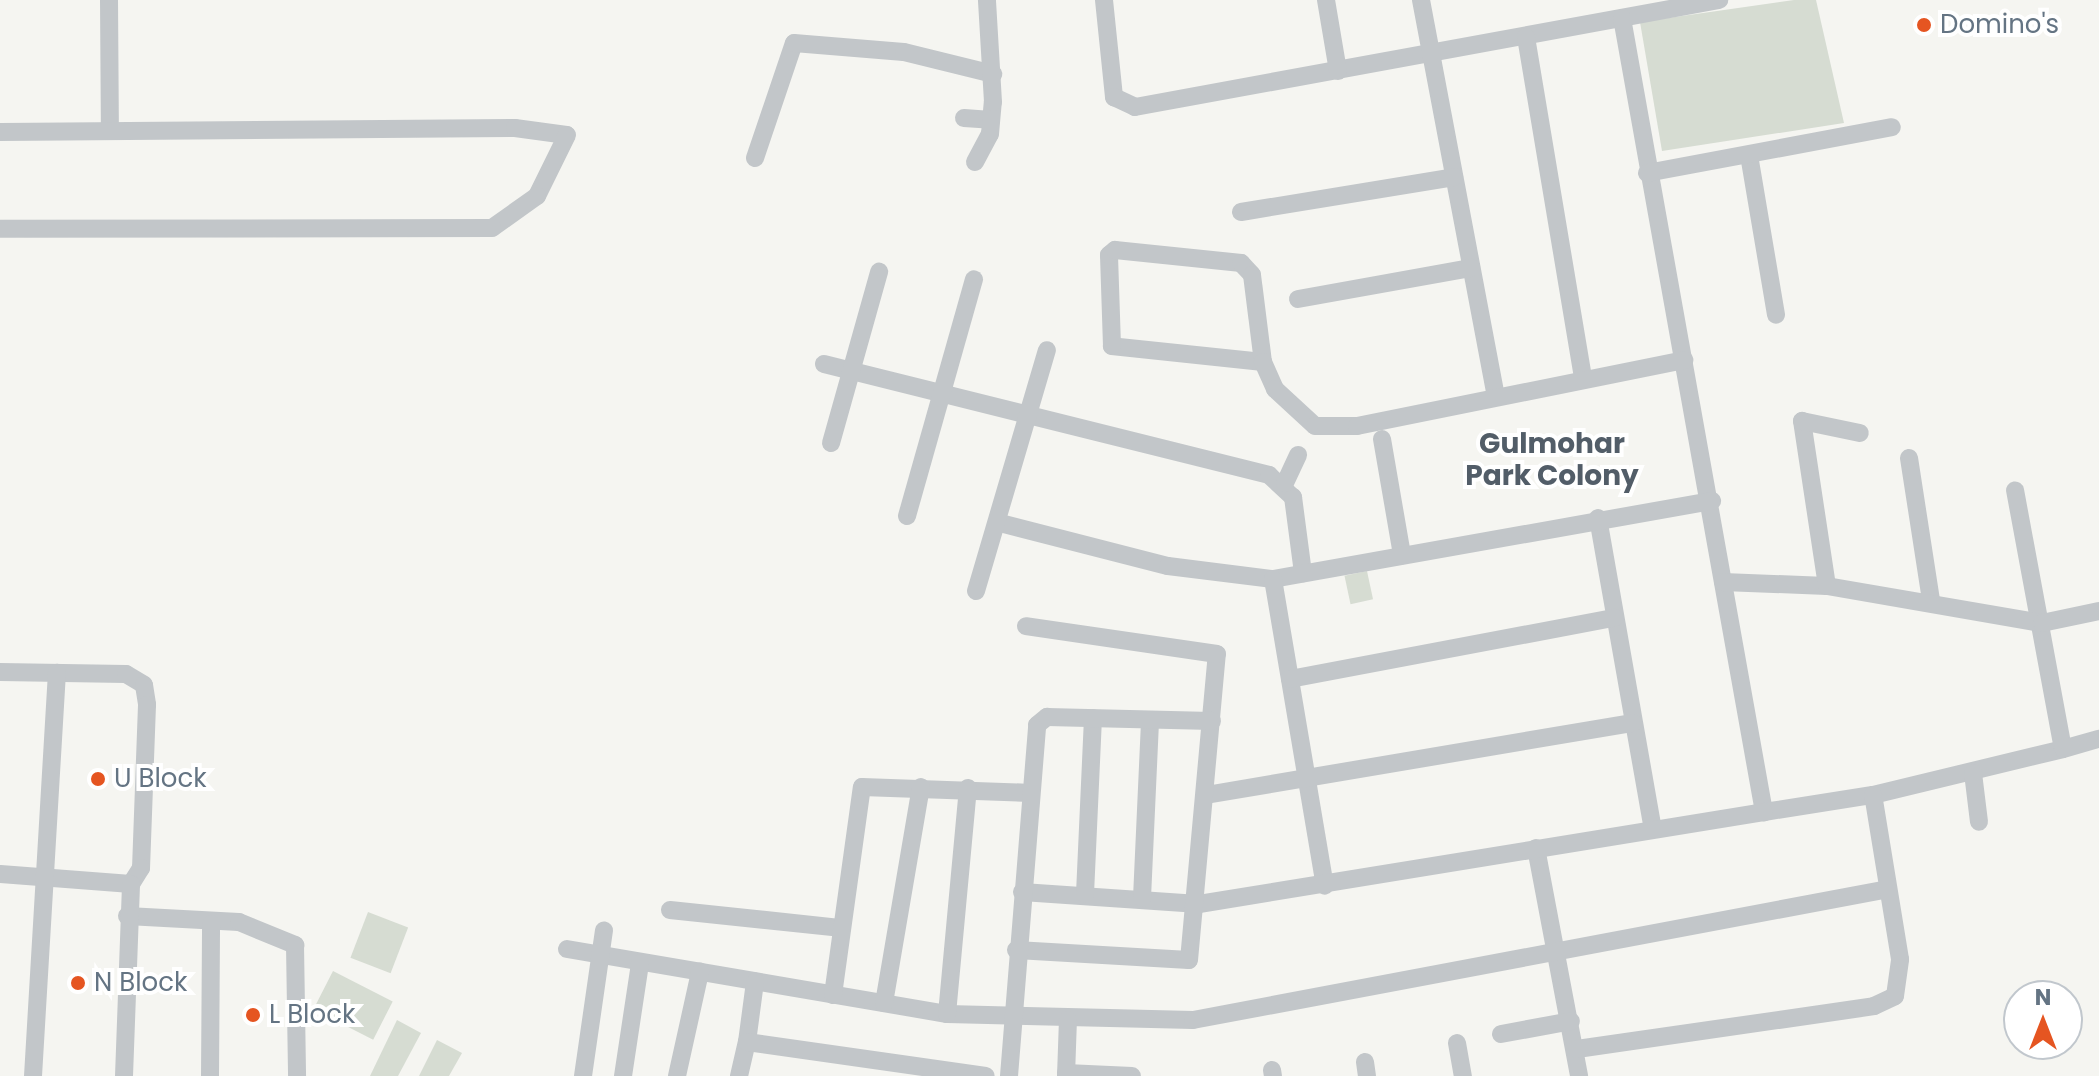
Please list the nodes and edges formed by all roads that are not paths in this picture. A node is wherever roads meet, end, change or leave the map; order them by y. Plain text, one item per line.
1 (109, 0) edge
2 (987, 0) edge
3 (1104, 0) edge
4 (1326, 0) edge
5 (1421, 0) edge
6 (1719, 0) edge
7 (1671, 4) edge
8 (1622, 18) junction
9 (1526, 37) junction
10 (1431, 54) junction
11 (1338, 71) junction
12 (993, 74) junction
13 (964, 118) dead end
14 (991, 120) junction
15 (1892, 127) dead end
16 (110, 131) junction
17 (0, 132) edge
18 (1749, 155) junction
19 (755, 158) dead end
20 (975, 162) dead end
21 (1647, 173) junction
22 (1454, 177) junction
23 (1241, 212) dead end
24 (0, 229) edge
25 (1471, 268) junction
26 (879, 272) dead end
27 (974, 279) dead end
28 (1298, 299) dead end
29 (1776, 315) dead end
30 (1047, 350) dead end
31 (1684, 360) junction
32 (1263, 362) junction
33 (824, 364) dead end
34 (849, 371) junction
35 (1583, 377) junction
36 (941, 394) junction
37 (1496, 397) junction
38 (1030, 418) junction
39 (1860, 433) dead end
40 (1382, 439) dead end
41 (831, 443) dead end
42 (1298, 455) dead end
43 (1909, 458) dead end
44 (1285, 483) junction
45 (2015, 490) dead end
46 (1712, 501) junction
47 (907, 516) dead end
48 (1598, 518) junction
49 (1000, 523) junction
50 (1402, 555) junction
51 (1303, 573) junction
52 (1273, 579) junction
53 (1723, 582) junction
54 (1827, 586) junction
55 (976, 591) dead end
56 (1931, 600) junction
57 (2099, 611) edge
58 (1614, 618) junction
59 (2042, 623) junction
60 (1026, 626) dead end
61 (0, 672) edge
62 (57, 673) junction
63 (1290, 679) junction
64 (1093, 718) junction
65 (1150, 720) junction
66 (1212, 721) junction
67 (1633, 723) junction
68 (2099, 739) edge
69 (2063, 749) junction
70 (1973, 773) junction
71 (1307, 780) junction
72 (921, 787) junction
73 (968, 788) junction
74 (1031, 793) junction
75 (1206, 795) junction
76 (1873, 795) junction
77 (1764, 812) junction
78 (1979, 822) dead end
79 (1653, 829) junction
80 (1536, 848) junction
81 (0, 874) edge
82 (39, 879) junction
83 (131, 884) junction
84 (1325, 886) junction
85 (1888, 889) junction
86 (1022, 892) junction
87 (1085, 894) junction
88 (1142, 898) junction
89 (1199, 904) junction
90 (670, 910) dead end
91 (127, 916) junction
92 (211, 924) junction
93 (842, 928) junction
94 (604, 931) dead end
95 (567, 949) dead end
96 (1016, 950) junction
97 (1557, 951) junction
98 (601, 955) junction
99 (640, 963) junction
100 (700, 972) junction
101 (755, 982) junction
102 (833, 995) junction
103 (884, 1003) junction
104 (947, 1014) junction
105 (1013, 1018) junction
106 (1068, 1020) junction
107 (1571, 1021) junction
108 (1501, 1034) dead end
109 (747, 1042) junction
110 (1457, 1043) dead end
111 (1577, 1049) junction
112 (946, 1074) edge
113 (1066, 1074) edge
114 (33, 1076) edge
115 (124, 1076) edge
116 (210, 1076) edge
117 (297, 1076) edge
118 (583, 1076) edge
119 (623, 1076) edge
120 (677, 1076) edge
121 (739, 1076) edge
122 (986, 1076) edge
123 (1009, 1076) edge
124 (1132, 1076) edge
125 (1463, 1076) edge
126 (1579, 1076) edge

1 - 16 street
2 - 12 street
3 - 11 street
4 - 11 street
5 - 10 street
6 - 7 street
7 - 8 street
8 - 9 street
8 - 21 street
9 - 10 street
9 - 35 street
10 - 11 street
10 - 22 street
12 - 14 street
12 - 19 street
13 - 14 street
14 - 20 street
15 - 18 street
16 - 17 street
16 - 24 street
18 - 21 street
18 - 29 street
21 - 31 street
22 - 23 street
22 - 25 street
25 - 28 street
25 - 37 street
26 - 34 street
27 - 36 street
30 - 38 street
31 - 35 street
31 - 46 street
32 - 32 street
32 - 37 street
33 - 34 street
34 - 36 street
34 - 41 street
35 - 37 street
36 - 38 street
36 - 47 street
38 - 44 street
38 - 49 street
39 - 54 street
40 - 50 street
42 - 44 street
43 - 56 street
44 - 51 street
45 - 59 street
46 - 48 street
46 - 53 street
48 - 50 street
48 - 58 street
49 - 52 street
49 - 55 street
50 - 51 street
51 - 52 street
52 - 63 street
53 - 54 street
53 - 77 street
54 - 56 street
56 - 59 street
57 - 59 street
58 - 63 street
58 - 67 street
59 - 69 street
60 - 66 street
61 - 62 street
62 - 82 street
62 - 83 street
63 - 71 street
64 - 65 street
64 - 74 street
64 - 87 street
65 - 66 street
65 - 88 street
66 - 75 street
67 - 71 street
67 - 79 street
68 - 69 street
69 - 70 street
70 - 76 street
70 - 78 street
71 - 75 street
71 - 84 street
72 - 73 street
72 - 93 street
72 - 103 street
73 - 74 street
73 - 104 street
74 - 86 street
75 - 89 street
76 - 77 street
76 - 85 street
77 - 79 street
79 - 80 street
80 - 84 street
80 - 97 street
81 - 82 street
82 - 83 street
82 - 114 street
83 - 91 street
84 - 89 street
85 - 97 street
85 - 111 street
86 - 87 street
86 - 96 street
87 - 88 street
88 - 89 street
89 - 96 street
90 - 93 street
91 - 92 street
91 - 115 street
92 - 116 street
92 - 117 street
93 - 102 street
94 - 98 street
95 - 98 street
96 - 105 street
97 - 106 street
97 - 107 street
98 - 99 street
98 - 118 street
99 - 100 street
99 - 119 street
100 - 101 street
100 - 120 street
101 - 102 street
101 - 109 street
102 - 103 street
103 - 104 street
104 - 105 street
105 - 106 street
105 - 123 street
106 - 113 street
107 - 108 street
107 - 111 street
109 - 112 street
109 - 121 street
110 - 125 street
111 - 126 street
112 - 122 street
113 - 124 street

